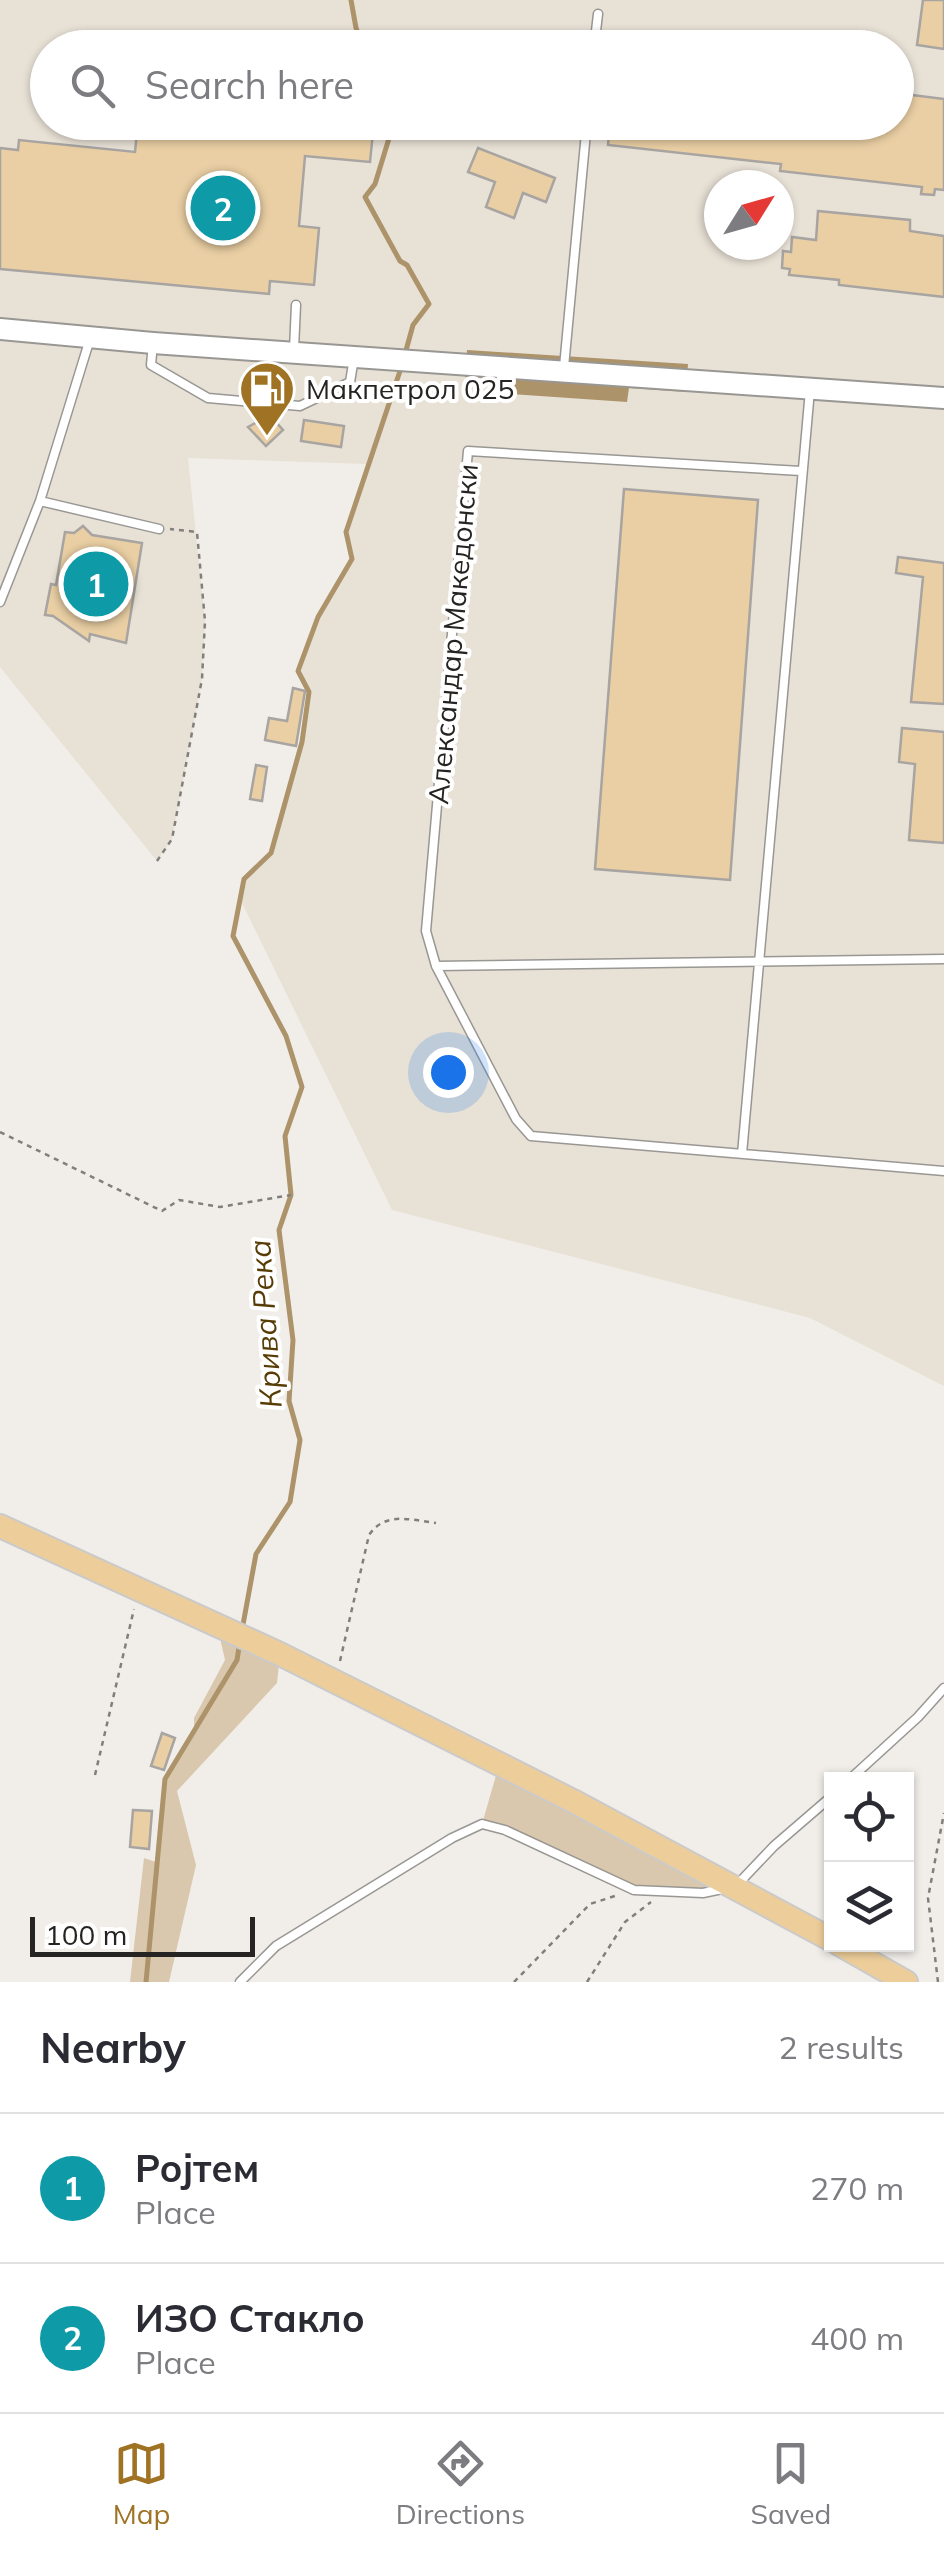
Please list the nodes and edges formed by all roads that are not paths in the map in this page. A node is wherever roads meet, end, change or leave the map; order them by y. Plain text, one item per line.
1 (598, 14) dead end
2 (596, 30) edge
3 (585, 140) edge
4 (296, 304) dead end
5 (0, 329) edge
6 (91, 338) junction
7 (153, 343) junction
8 (294, 353) junction
9 (354, 358) junction
10 (564, 372) junction
11 (810, 390) junction
12 (944, 398) edge
13 (801, 471) junction
14 (40, 501) junction
15 (159, 528) road end
16 (0, 602) edge
17 (944, 958) edge
18 (760, 963) junction
19 (436, 966) junction
20 (742, 1154) junction
21 (944, 1172) edge
22 (0, 1526) edge
23 (944, 1688) edge
24 (859, 1772) edge
25 (824, 1803) edge
26 (736, 1886) junction
27 (824, 1936) edge
28 (853, 1952) edge
29 (240, 1982) edge
30 (906, 1982) edge

1 - 2 lane
3 - 10 lane
4 - 8 lane
5 - 6 main road
6 - 7 main road
6 - 14 lane
7 - 8 main road
7 - 9 lane
8 - 9 main road
9 - 10 main road
10 - 11 main road
11 - 12 main road
11 - 13 lane
13 - 18 lane
13 - 19 lane, Александар Македонски
14 - 15 lane
14 - 16 lane
17 - 18 lane
18 - 19 lane
18 - 20 lane
19 - 20 lane, Александар Македонски
20 - 21 lane, Александар Македонски
22 - 26 main road
23 - 24 lane
25 - 26 lane
26 - 27 main road
26 - 29 lane
28 - 30 main road

